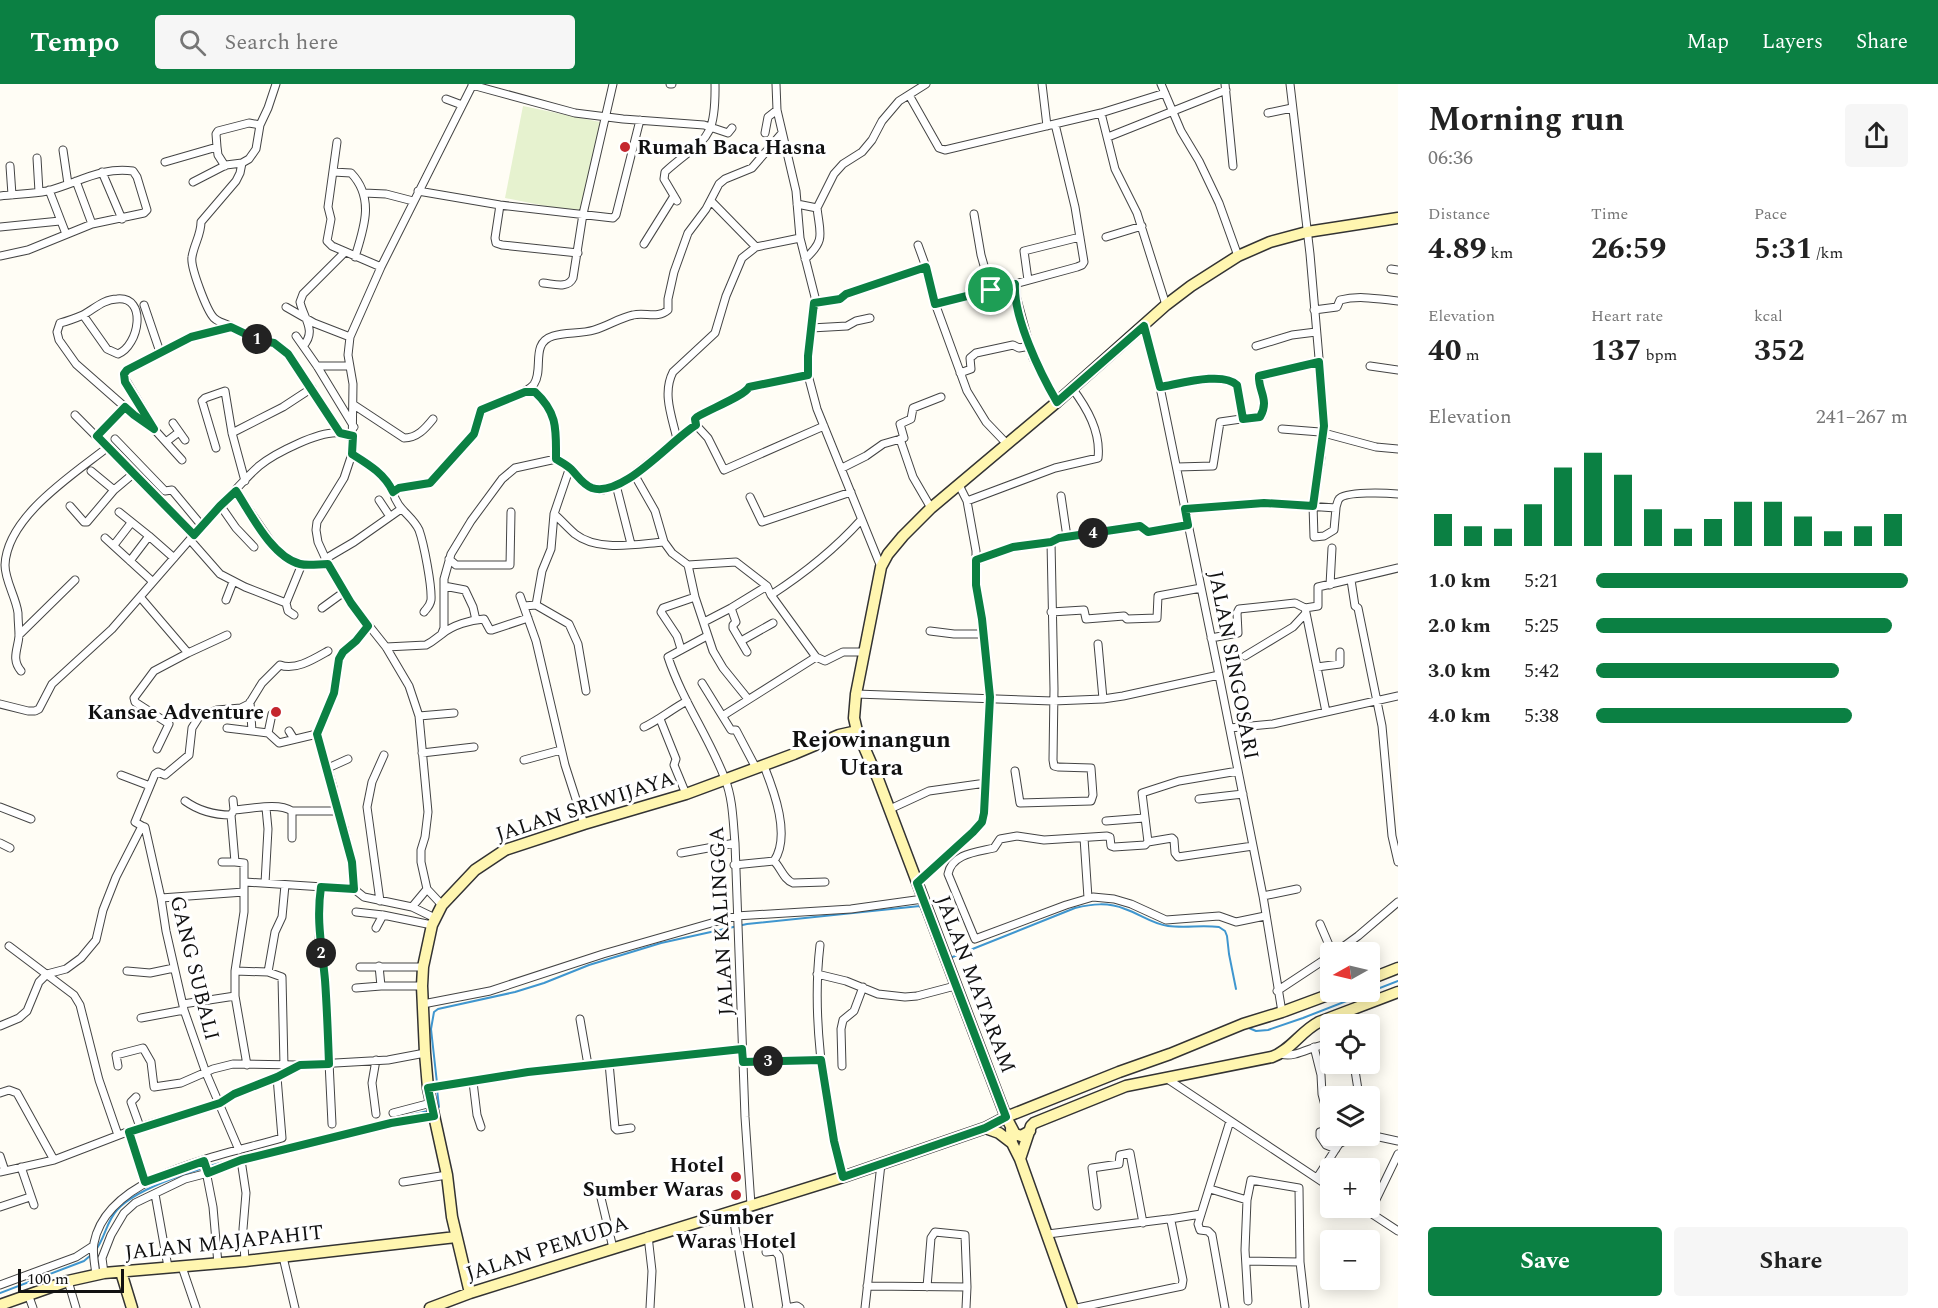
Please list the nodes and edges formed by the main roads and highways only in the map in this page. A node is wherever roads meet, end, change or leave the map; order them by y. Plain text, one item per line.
1 (1398, 218) edge
2 (857, 731) junction
3 (1398, 968) edge
4 (1380, 975) edge
5 (1398, 992) edge
6 (1320, 998) edge
7 (1006, 1117) junction
8 (985, 1128) junction
9 (1011, 1129) junction
10 (1030, 1131) junction
11 (1012, 1143) junction
12 (1020, 1159) junction
13 (456, 1237) junction
14 (121, 1272) junction
15 (470, 1293) junction
16 (0, 1305) edge
17 (437, 1306) edge
18 (132, 1308) edge
19 (1075, 1308) edge

1 - 2 main road, JALAN MATARAM
2 - 7 main road, JALAN MATARAM
2 - 13 main road, JALAN SRIWIJAYA
3 - 4 main road
5 - 10 main road
6 - 7 main road, JALAN PEMUDA
7 - 8 main road, JALAN PEMUDA
7 - 9 main road, JALAN MATARAM
8 - 11 main road
8 - 15 main road, JALAN PEMUDA
9 - 10 main road
9 - 11 main road, JALAN MATARAM
10 - 12 main road
11 - 12 main road
12 - 19 main road
13 - 14 main road, JALAN MAJAPAHIT
13 - 15 main road, JALAN SRIWIJAYA
14 - 16 main road, JALAN MAJAPAHIT
14 - 18 main road
15 - 17 main road, JALAN PEMUDA

